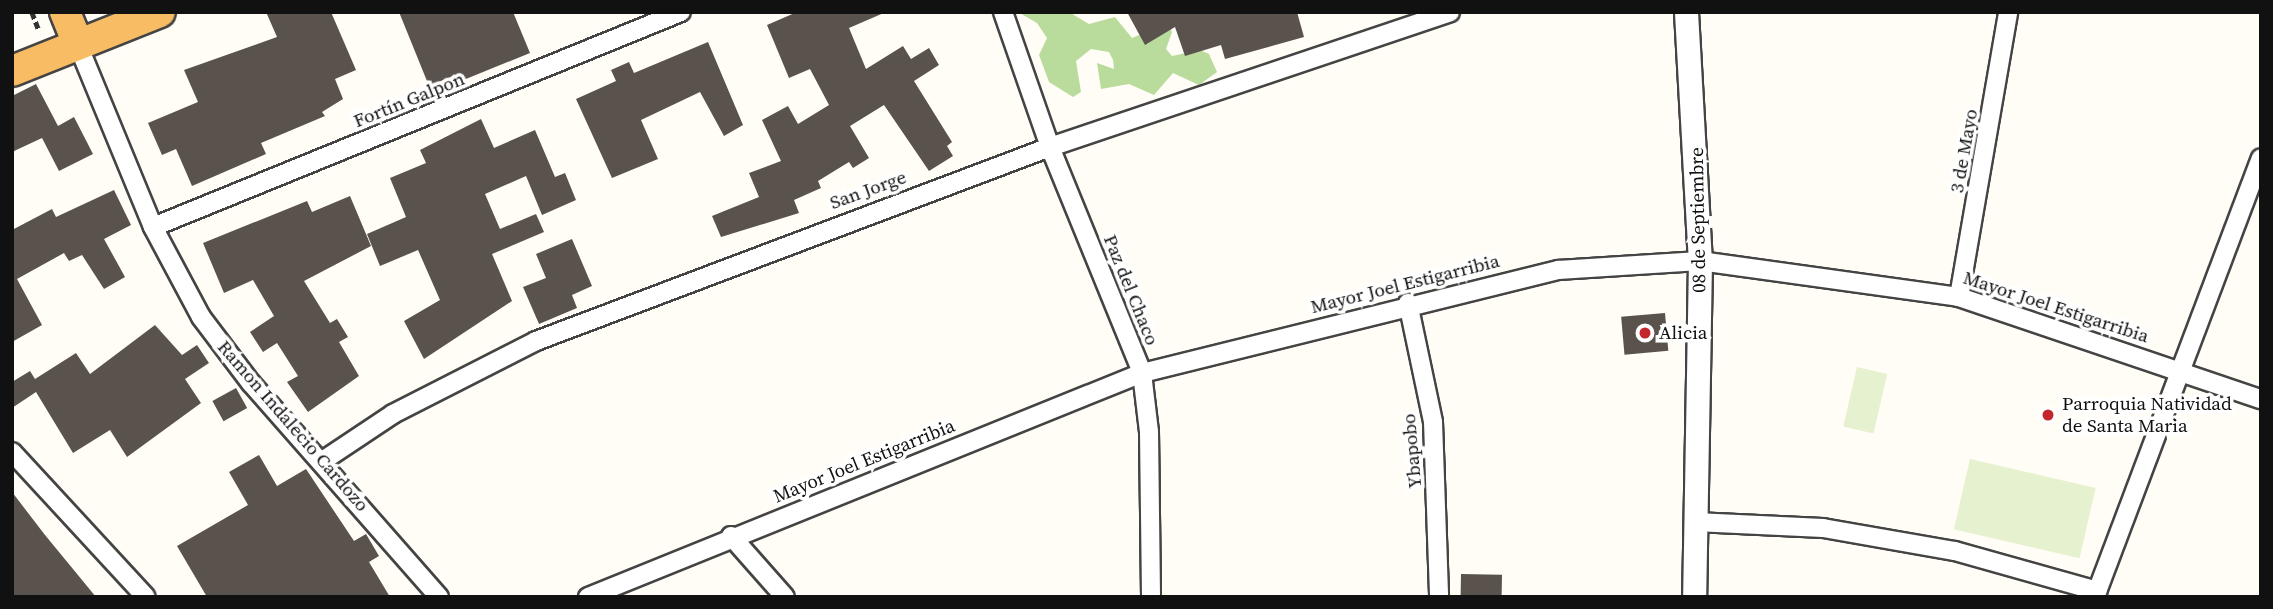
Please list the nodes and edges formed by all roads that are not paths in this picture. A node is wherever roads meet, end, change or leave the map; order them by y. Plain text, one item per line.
1 (160, 12) edge
2 (681, 12) edge
3 (1003, 12) edge
4 (1450, 12) edge
5 (1686, 12) edge
6 (2008, 12) edge
7 (71, 26) edge
8 (12, 71) edge
9 (1050, 147) junction
10 (2261, 158) edge
11 (153, 227) junction
12 (1700, 261) junction
13 (1959, 297) junction
14 (1408, 303) junction
15 (2179, 369) junction
16 (1142, 373) junction
17 (2261, 399) edge
18 (12, 452) edge
19 (324, 460) junction
20 (1695, 522) junction
21 (731, 536) junction
22 (2096, 594) edge
23 (146, 597) edge
24 (439, 597) edge
25 (587, 597) edge
26 (785, 597) edge
27 (1151, 597) edge
28 (1438, 597) edge
29 (1694, 597) edge

1 - 7 highway
2 - 11 street, Fortín Galpon
3 - 9 street, Paz del Chaco
4 - 9 street, San Jorge
5 - 12 street, 08 de Septiembre
6 - 13 street, 3 de Mayo
7 - 8 highway
7 - 11 street, Ramon Indalecio Cardozo
9 - 16 street, Paz del Chaco
9 - 19 street, San Jorge
10 - 15 street
11 - 19 street, Ramon Indalecio Cardozo
12 - 13 street, Mayor Joel Estigarribia
12 - 14 street, Mayor Joel Estigarribia
12 - 20 street, 08 de Septiembre
13 - 15 street, Mayor Joel Estigarribia
14 - 16 street, Mayor Joel Estigarribia
14 - 28 street, Ybapobo
15 - 17 street, Mayor Joel Estigarribia
15 - 22 street
16 - 21 street, Mayor Joel Estigarribia
16 - 27 street, Paz del Chaco
18 - 23 street
19 - 24 street, Ramon Indalecio Cardozo
20 - 22 street
20 - 29 street, 08 de Septiembre
21 - 25 street, Mayor Joel Estigarribia
21 - 26 street

